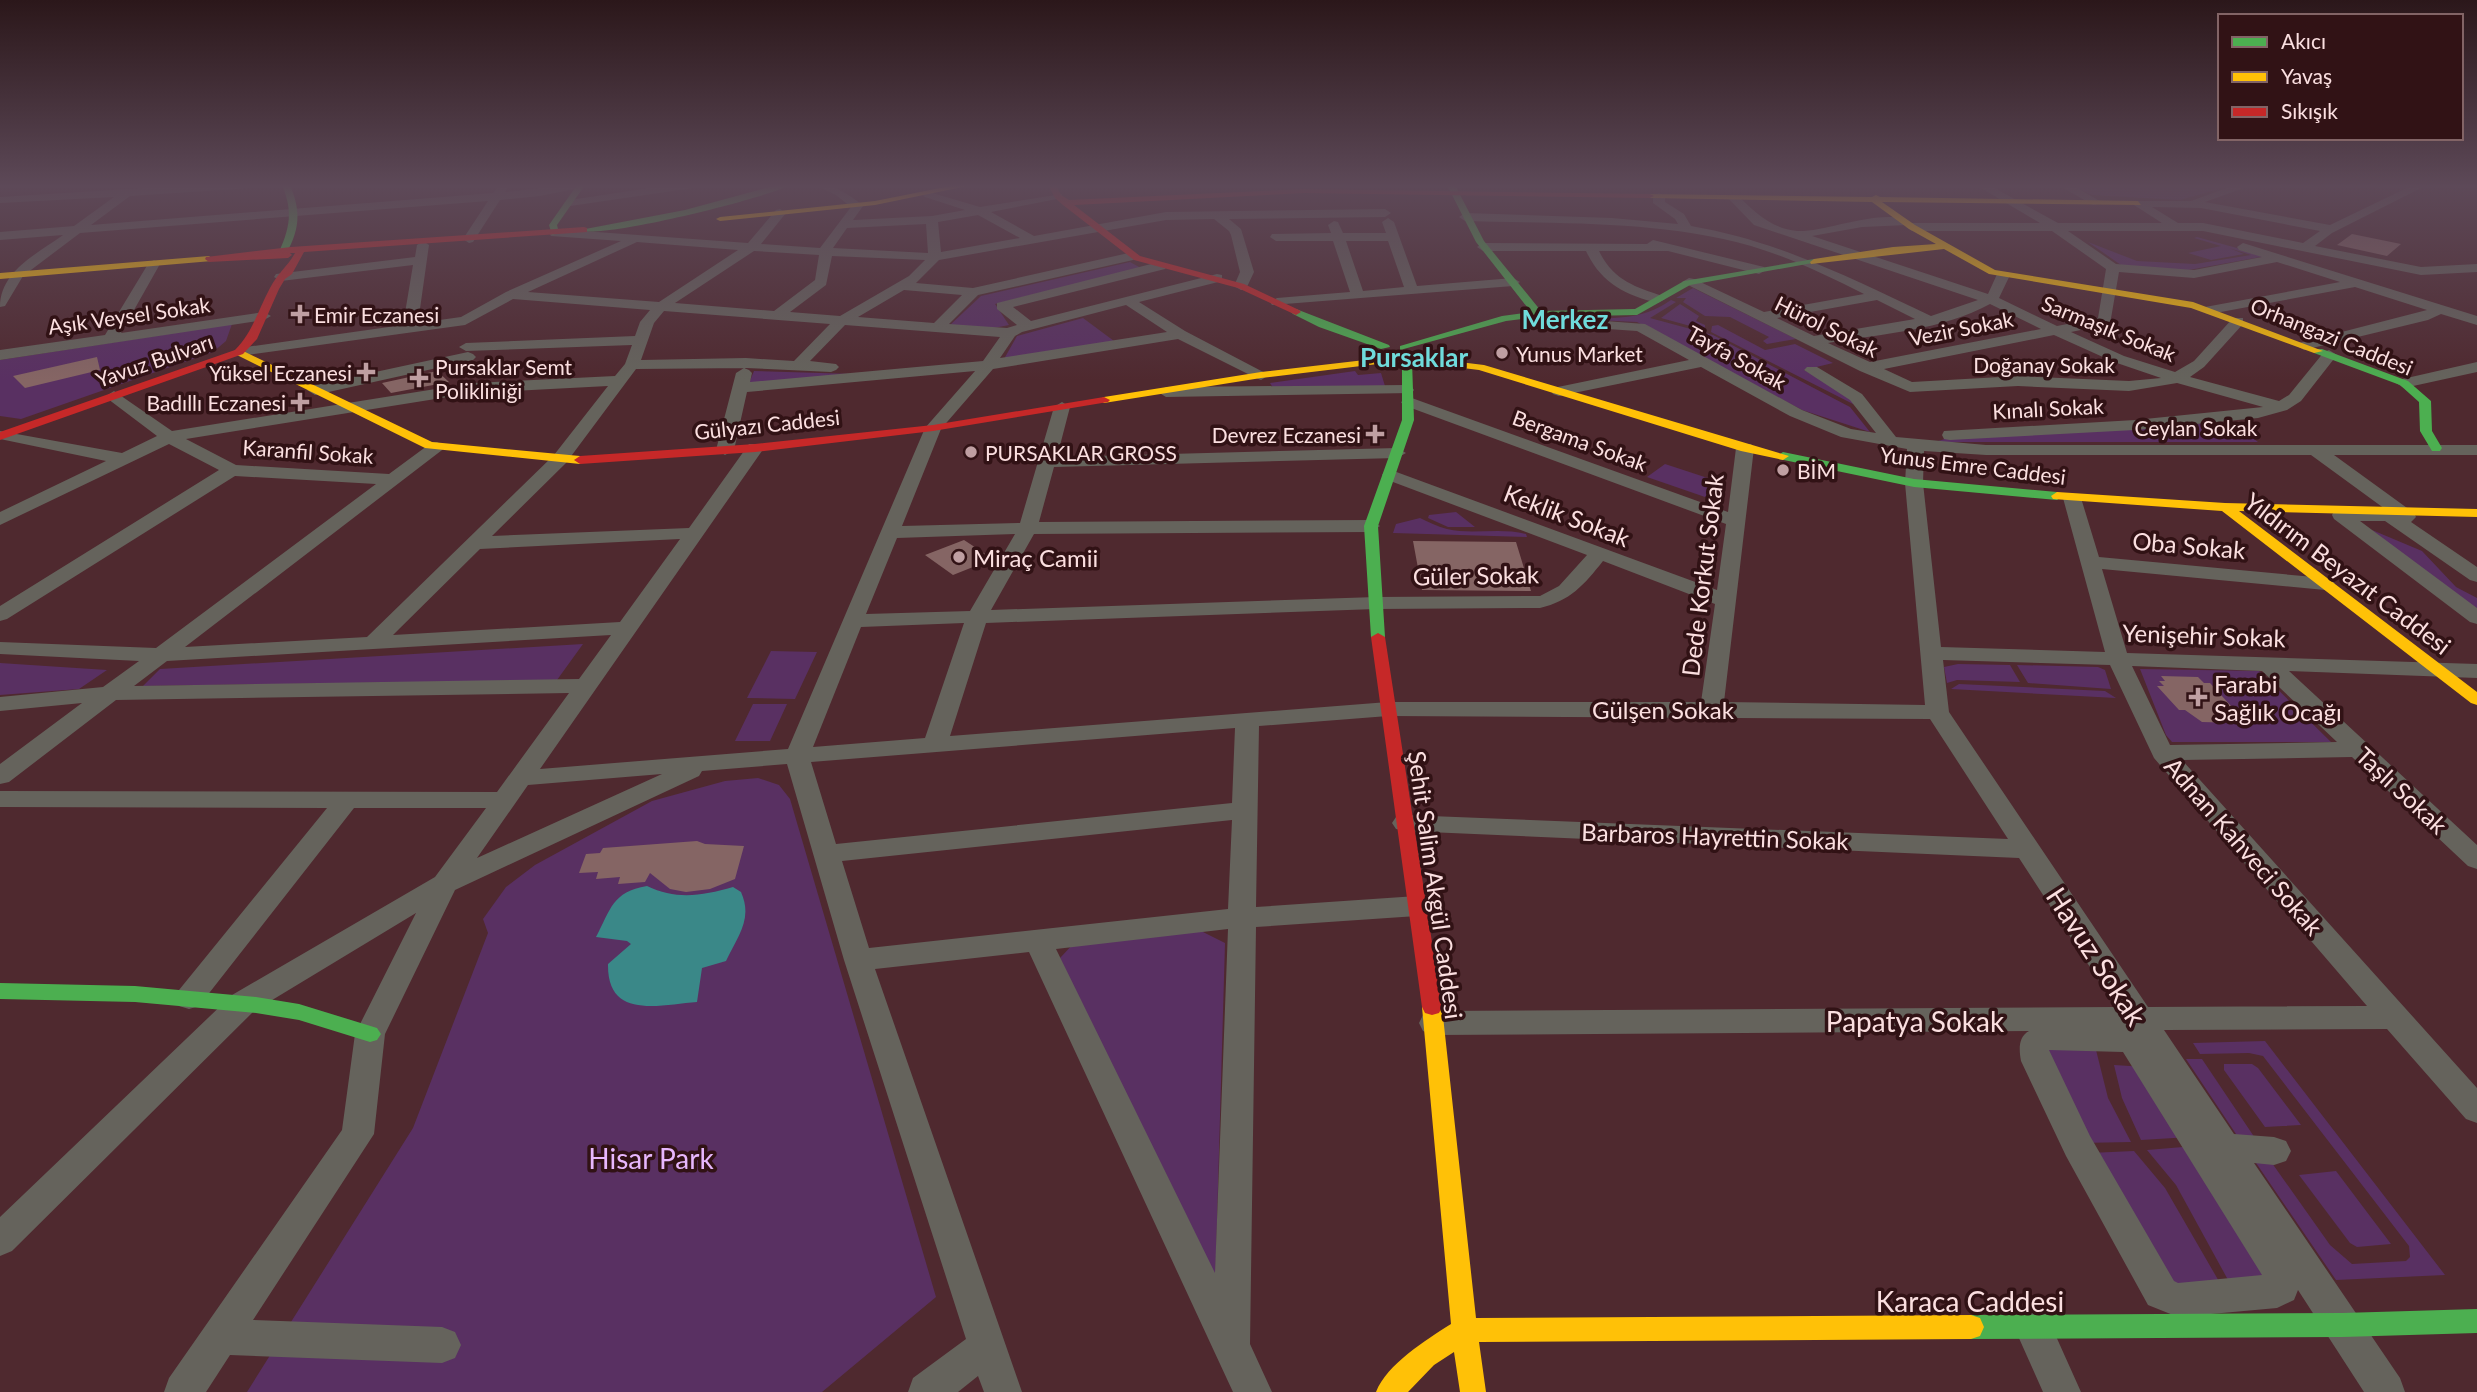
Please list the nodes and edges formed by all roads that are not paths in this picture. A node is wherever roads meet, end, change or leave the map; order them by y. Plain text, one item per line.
1 (50, 250) edge
2 (319, 250) edge
3 (422, 250) edge
4 (600, 250) edge
5 (746, 250) edge
6 (802, 250) edge
7 (934, 250) edge
8 (973, 250) edge
9 (1125, 250) edge
10 (1241, 250) edge
11 (1341, 250) edge
12 (1397, 250) edge
13 (1486, 250) edge
14 (1592, 250) edge
15 (1675, 250) edge
16 (1772, 250) edge
17 (1845, 250) edge
18 (1907, 250) edge
19 (1951, 250) edge
20 (2087, 250) edge
21 (2253, 250) edge
22 (2325, 250) edge
23 (291, 252) junction
24 (827, 252) junction
25 (1861, 255) junction
26 (1133, 256) junction
27 (935, 257) junction
28 (2280, 258) junction
29 (420, 260) junction
30 (1805, 263) junction
31 (154, 264) junction
32 (1160, 265) junction
33 (2113, 268) junction
34 (2477, 268) edge
35 (1759, 270) junction
36 (2421, 271) junction
37 (18, 274) junction
38 (2003, 275) junction
39 (0, 276) edge
40 (281, 277) junction
41 (1216, 278) junction
42 (1513, 282) junction
43 (1689, 282) junction
44 (2358, 282) junction
45 (900, 286) junction
46 (1241, 286) junction
47 (1411, 289) junction
48 (2109, 291) junction
49 (973, 292) junction
50 (511, 295) junction
51 (1359, 295) junction
52 (1876, 296) junction
53 (1658, 299) junction
54 (1990, 299) junction
55 (1128, 301) junction
56 (1277, 302) junction
57 (0, 303) edge
58 (659, 308) junction
59 (2441, 309) junction
60 (2210, 310) junction
61 (1538, 314) junction
62 (264, 316) junction
63 (776, 316) junction
64 (1761, 317) junction
65 (1927, 319) junction
66 (465, 321) junction
67 (841, 321) junction
68 (2238, 321) junction
69 (2477, 321) edge
70 (1028, 326) junction
71 (937, 328) junction
72 (410, 329) junction
73 (2056, 331) junction
74 (1010, 333) junction
75 (1180, 334) junction
76 (111, 338) junction
77 (640, 340) junction
78 (1811, 341) junction
79 (2304, 346) junction
80 (239, 352) junction
81 (467, 352) junction
82 (1380, 354) junction
83 (1407, 354) junction
84 (0, 355) edge
85 (2329, 355) junction
86 (1702, 362) junction
87 (746, 363) junction
88 (632, 365) junction
89 (988, 365) junction
90 (797, 366) junction
91 (2477, 367) edge
92 (1865, 368) junction
93 (913, 370) junction
94 (1812, 370) dead end
95 (1261, 375) junction
96 (2177, 378) junction
97 (619, 381) junction
98 (2403, 383) junction
99 (1910, 387) joint
100 (473, 388) junction
101 (740, 388) junction
102 (315, 390) junction
103 (1559, 391) junction
104 (1156, 392) junction
105 (114, 396) junction
106 (1407, 396) junction
107 (1062, 407) junction
108 (2281, 407) junction
109 (352, 408) junction
110 (30, 425) joint
111 (933, 428) junction
112 (1, 431) edge
113 (169, 437) junction
114 (1892, 442) junction
115 (1916, 445) junction
116 (438, 447) junction
117 (755, 448) junction
118 (1745, 448) junction
119 (2436, 448) junction
120 (2314, 449) junction
121 (724, 450) junction
122 (2477, 450) edge
123 (1397, 453) junction
124 (124, 459) junction
125 (560, 459) junction
126 (1048, 462) junction
127 (232, 470) junction
128 (1391, 475) junction
129 (394, 480) junction
130 (1913, 483) junction
131 (2073, 498) junction
132 (2225, 507) junction
133 (2399, 511) junction
134 (2477, 513) edge
135 (0, 519) edge
136 (1735, 522) junction
137 (1371, 526) junction
138 (1028, 528) junction
139 (890, 532) junction
140 (694, 533) junction
141 (475, 543) junction
142 (1599, 553) junction
143 (2091, 562) junction
144 (2477, 569) edge
145 (2477, 576) edge
146 (2325, 584) junction
147 (1726, 601) junction
148 (1376, 603) junction
149 (0, 615) edge
150 (977, 617) junction
151 (2477, 618) edge
152 (854, 621) junction
153 (627, 628) junction
154 (373, 643) junction
155 (0, 648) edge
156 (1930, 653) junction
157 (160, 655) junction
158 (2118, 659) junction
159 (2266, 662) junction
160 (2437, 669) junction
161 (2477, 671) edge
162 (585, 687) junction
163 (114, 693) junction
164 (2477, 700) edge
165 (0, 704) edge
166 (1388, 709) junction
167 (1712, 709) junction
168 (1937, 712) junction
169 (1247, 720) junction
170 (935, 745) junction
171 (2359, 750) junction
172 (2162, 752) junction
173 (797, 756) junction
174 (705, 764) junction
175 (0, 776) edge
176 (512, 789) junction
177 (0, 799) edge
178 (347, 800) junction
179 (1245, 810) junction
180 (1405, 823) junction
181 (2026, 849) junction
182 (827, 853) junction
183 (2477, 860) edge
184 (445, 884) junction
185 (1417, 906) junction
186 (1241, 918) junction
187 (1038, 940) junction
188 (858, 960) junction
189 (2, 993) edge
190 (189, 998) junction
191 (243, 1003) junction
192 (2396, 1017) junction
193 (2138, 1020) junction
194 (1434, 1023) junction
195 (370, 1034) junction
196 (2477, 1110) edge
197 (2211, 1145) junction
198 (2274, 1151) dead end
199 (0, 1240) edge
200 (2477, 1321) edge
201 (2342, 1325) junction
202 (2033, 1327) junction
203 (1464, 1330) junction
204 (220, 1337) junction
205 (1231, 1344) junction
206 (442, 1345) dead end
207 (988, 1345) junction
208 (183, 1392) edge
209 (927, 1392) edge
210 (1003, 1392) edge
211 (1254, 1392) edge
212 (1390, 1392) edge
213 (1473, 1392) edge
214 (2062, 1392) edge
215 (2386, 1392) edge

1 - 37 street
2 - 23 street
3 - 29 street
4 - 50 street
5 - 58 street
6 - 24 street
7 - 27 street
8 - 27 street
9 - 26 street
10 - 46 street
11 - 51 street
12 - 47 street
13 - 42 street
14 - 53 street
15 - 35 street
16 - 30 street
17 - 25 street, Sarmaşık Sokak
18 - 25 street
19 - 38 street, Orhangazi Caddesi
20 - 33 street
21 - 28 street
22 - 36 street
23 - 31 street
23 - 40 street, Yavuz Bulvarı
24 - 27 street
24 - 63 street
25 - 30 street
25 - 54 street, Sarmaşık Sokak
26 - 32 street
26 - 49 street
27 - 45 street
28 - 33 street
28 - 44 street
29 - 40 street
29 - 72 street
30 - 35 street
30 - 52 street
31 - 37 street
31 - 76 street
32 - 41 street
32 - 70 street
33 - 48 street, Vezir Sokak
34 - 36 street
35 - 43 street
36 - 44 street
37 - 39 street
37 - 57 street
38 - 48 street, Orhangazi Caddesi
38 - 54 street
40 - 62 street, Yavuz Bulvarı
41 - 46 street
41 - 55 street
42 - 47 street
42 - 61 street
43 - 53 street
43 - 64 street, Hürol Sokak
44 - 59 street
44 - 60 street
45 - 49 street
45 - 67 street
46 - 56 street
47 - 51 street
48 - 60 street, Orhangazi Caddesi
48 - 73 street, Vezir Sokak
49 - 71 street
50 - 58 street
50 - 66 street
51 - 56 street
52 - 64 street
52 - 65 street
53 - 61 street
54 - 65 street
54 - 73 street, Sarmaşık Sokak
55 - 70 street
55 - 75 street
56 - 82 street
58 - 63 street
58 - 77 street
59 - 69 street
59 - 79 street
60 - 68 street, Orhangazi Caddesi
61 - 83 street
61 - 86 street, Tayfa Sokak
62 - 76 street, Aşık Veysel Sokak
62 - 80 street, Yavuz Bulvarı
63 - 67 street
64 - 78 street, Hürol Sokak
65 - 78 street
66 - 72 street
66 - 81 street
67 - 71 street
67 - 90 street
68 - 79 street, Orhangazi Caddesi
68 - 96 street, Doğanay Sokak
70 - 74 street
71 - 74 street
72 - 80 street
73 - 92 street, Vezir Sokak
73 - 96 street, Sarmaşık Sokak
74 - 89 street
75 - 89 street
75 - 95 street
76 - 84 street, Aşık Veysel Sokak
77 - 81 street
77 - 88 street
78 - 92 street, Hürol Sokak
79 - 85 street, Orhangazi Caddesi
80 - 102 street, Gülyazı Caddesi
80 - 105 street, Yavuz Bulvarı
81 - 100 street
81 - 102 street
82 - 83 street
82 - 95 street, Gülyazı Caddesi
82 - 106 street
83 - 103 street, Yunus Emre Caddesi
83 - 106 street, Şehit Salim Akgül Caddesi
85 - 98 street, Orhangazi Caddesi
85 - 108 street, Kınalı Sokak
86 - 103 street
86 - 114 street, Tayfa Sokak
87 - 88 street
87 - 90 street
87 - 101 street
88 - 97 street
89 - 93 street
89 - 111 street
90 - 93 street
91 - 98 street
92 - 99 street, Hürol Sokak
93 - 101 street
94 - 114 street
95 - 104 street, Gülyazı Caddesi
96 - 99 street, Doğanay Sokak
96 - 108 street, Sarmaşık Sokak
97 - 100 street
97 - 125 street
98 - 119 street, Orhangazi Caddesi
100 - 109 street
101 - 121 street
102 - 109 street, Gülyazı Caddesi
103 - 118 street, Yunus Emre Caddesi
104 - 106 street
104 - 107 street, Gülyazı Caddesi
105 - 110 street, Yavuz Bulvarı
105 - 113 street, Karanfil Sokak
106 - 123 street, Şehit Salim Akgül Caddesi
106 - 136 street, Bergama Sokak
107 - 111 street, Gülyazı Caddesi
107 - 126 street
108 - 115 street, Kınalı Sokak
109 - 113 street
109 - 116 street, Gülyazı Caddesi
110 - 112 street
111 - 117 street, Gülyazı Caddesi
111 - 139 street
112 - 124 street
113 - 124 street
113 - 127 street, Karanfil Sokak
114 - 115 street, Tayfa Sokak
115 - 120 street, Ceylan Sokak
115 - 130 street, Havuz Sokak
116 - 125 street, Gülyazı Caddesi
116 - 129 street
117 - 121 street, Gülyazı Caddesi
117 - 140 street
118 - 130 street, Yunus Emre Caddesi
118 - 136 street, Dede Korkut Sokak
119 - 120 street, Ceylan Sokak
119 - 122 street, Ceylan Sokak
120 - 133 street
121 - 125 street, Gülyazı Caddesi
123 - 126 street
123 - 128 street, Şehit Salim Akgül Caddesi
124 - 135 street
125 - 141 street
126 - 138 street
127 - 129 street, Karanfil Sokak
127 - 149 street
128 - 137 street, Şehit Salim Akgül Caddesi
128 - 142 street, Keklik Sokak
129 - 157 street
130 - 131 street, Yunus Emre Caddesi
130 - 156 street, Havuz Sokak
131 - 132 street, Yunus Emre Caddesi
131 - 143 street, Adnan Kahveci Sokak
132 - 133 street, Yunus Emre Caddesi
132 - 146 street, Yıldırım Beyazıt Caddesi
133 - 134 street, Yunus Emre Caddesi
133 - 144 street
136 - 147 street, Dede Korkut Sokak
137 - 138 street
137 - 148 street, Şehit Salim Akgül Caddesi
138 - 139 street
138 - 150 street
139 - 152 street
140 - 141 street
140 - 153 street
141 - 154 street
142 - 147 street, Keklik Sokak
142 - 148 street, Güler Sokak
143 - 146 street, Oba Sokak
143 - 158 street, Adnan Kahveci Sokak
145 - 151 street
146 - 160 street, Yıldırım Beyazıt Caddesi
147 - 167 street, Dede Korkut Sokak
148 - 150 street, Güler Sokak
148 - 166 street, Şehit Salim Akgül Caddesi
150 - 152 street, Güler Sokak
150 - 170 street
152 - 173 street
153 - 154 street
153 - 162 street
154 - 157 street
155 - 157 street
156 - 158 street, Yenişehir Sokak
156 - 168 street, Havuz Sokak
157 - 163 street
158 - 159 street, Yenişehir Sokak
158 - 172 street, Adnan Kahveci Sokak
159 - 160 street, Yenişehir Sokak
159 - 171 street, Taşlı Sokak
160 - 161 street, Yenişehir Sokak
160 - 164 street, Yıldırım Beyazıt Caddesi
162 - 163 street
162 - 176 street
163 - 165 street
163 - 175 street
166 - 167 street, Gülşen Sokak
166 - 169 street, Gülşen Sokak
166 - 180 street, Şehit Salim Akgül Caddesi
167 - 168 street, Gülşen Sokak
168 - 181 street, Havuz Sokak
169 - 170 street, Gülşen Sokak
169 - 179 street
170 - 173 street, Gülşen Sokak
171 - 172 street
171 - 183 street, Taşlı Sokak
172 - 192 street, Adnan Kahveci Sokak
173 - 174 street, Gülşen Sokak
173 - 182 street
174 - 176 street, Gülşen Sokak
174 - 184 street
176 - 178 street, Gülşen Sokak
176 - 184 street
177 - 178 street, Gülşen Sokak
178 - 190 street
179 - 182 street
179 - 186 street
180 - 181 street, Barbaros Hayrettin Sokak
180 - 185 street, Şehit Salim Akgül Caddesi
181 - 193 street, Havuz Sokak
182 - 188 street
184 - 191 street
184 - 195 street
185 - 186 street
185 - 194 street, Şehit Salim Akgül Caddesi
186 - 187 street
186 - 205 street
187 - 188 street
187 - 205 street
188 - 207 street
189 - 190 street
190 - 191 street
191 - 195 street
191 - 199 street
192 - 193 street, Papatya Sokak
192 - 196 street, Adnan Kahveci Sokak
193 - 194 street, Papatya Sokak
193 - 197 street, Havuz Sokak
194 - 203 street, Şehit Salim Akgül Caddesi
195 - 204 street
197 - 197 street
197 - 198 street
197 - 201 street, Havuz Sokak
200 - 201 street, Karaca Caddesi
201 - 202 street, Karaca Caddesi
201 - 215 street, Havuz Sokak
202 - 203 street, Karaca Caddesi
202 - 214 street
203 - 212 street
203 - 213 street, Şehit Salim Akgül Caddesi
204 - 206 street
204 - 208 street
205 - 211 street
207 - 209 street
207 - 210 street

